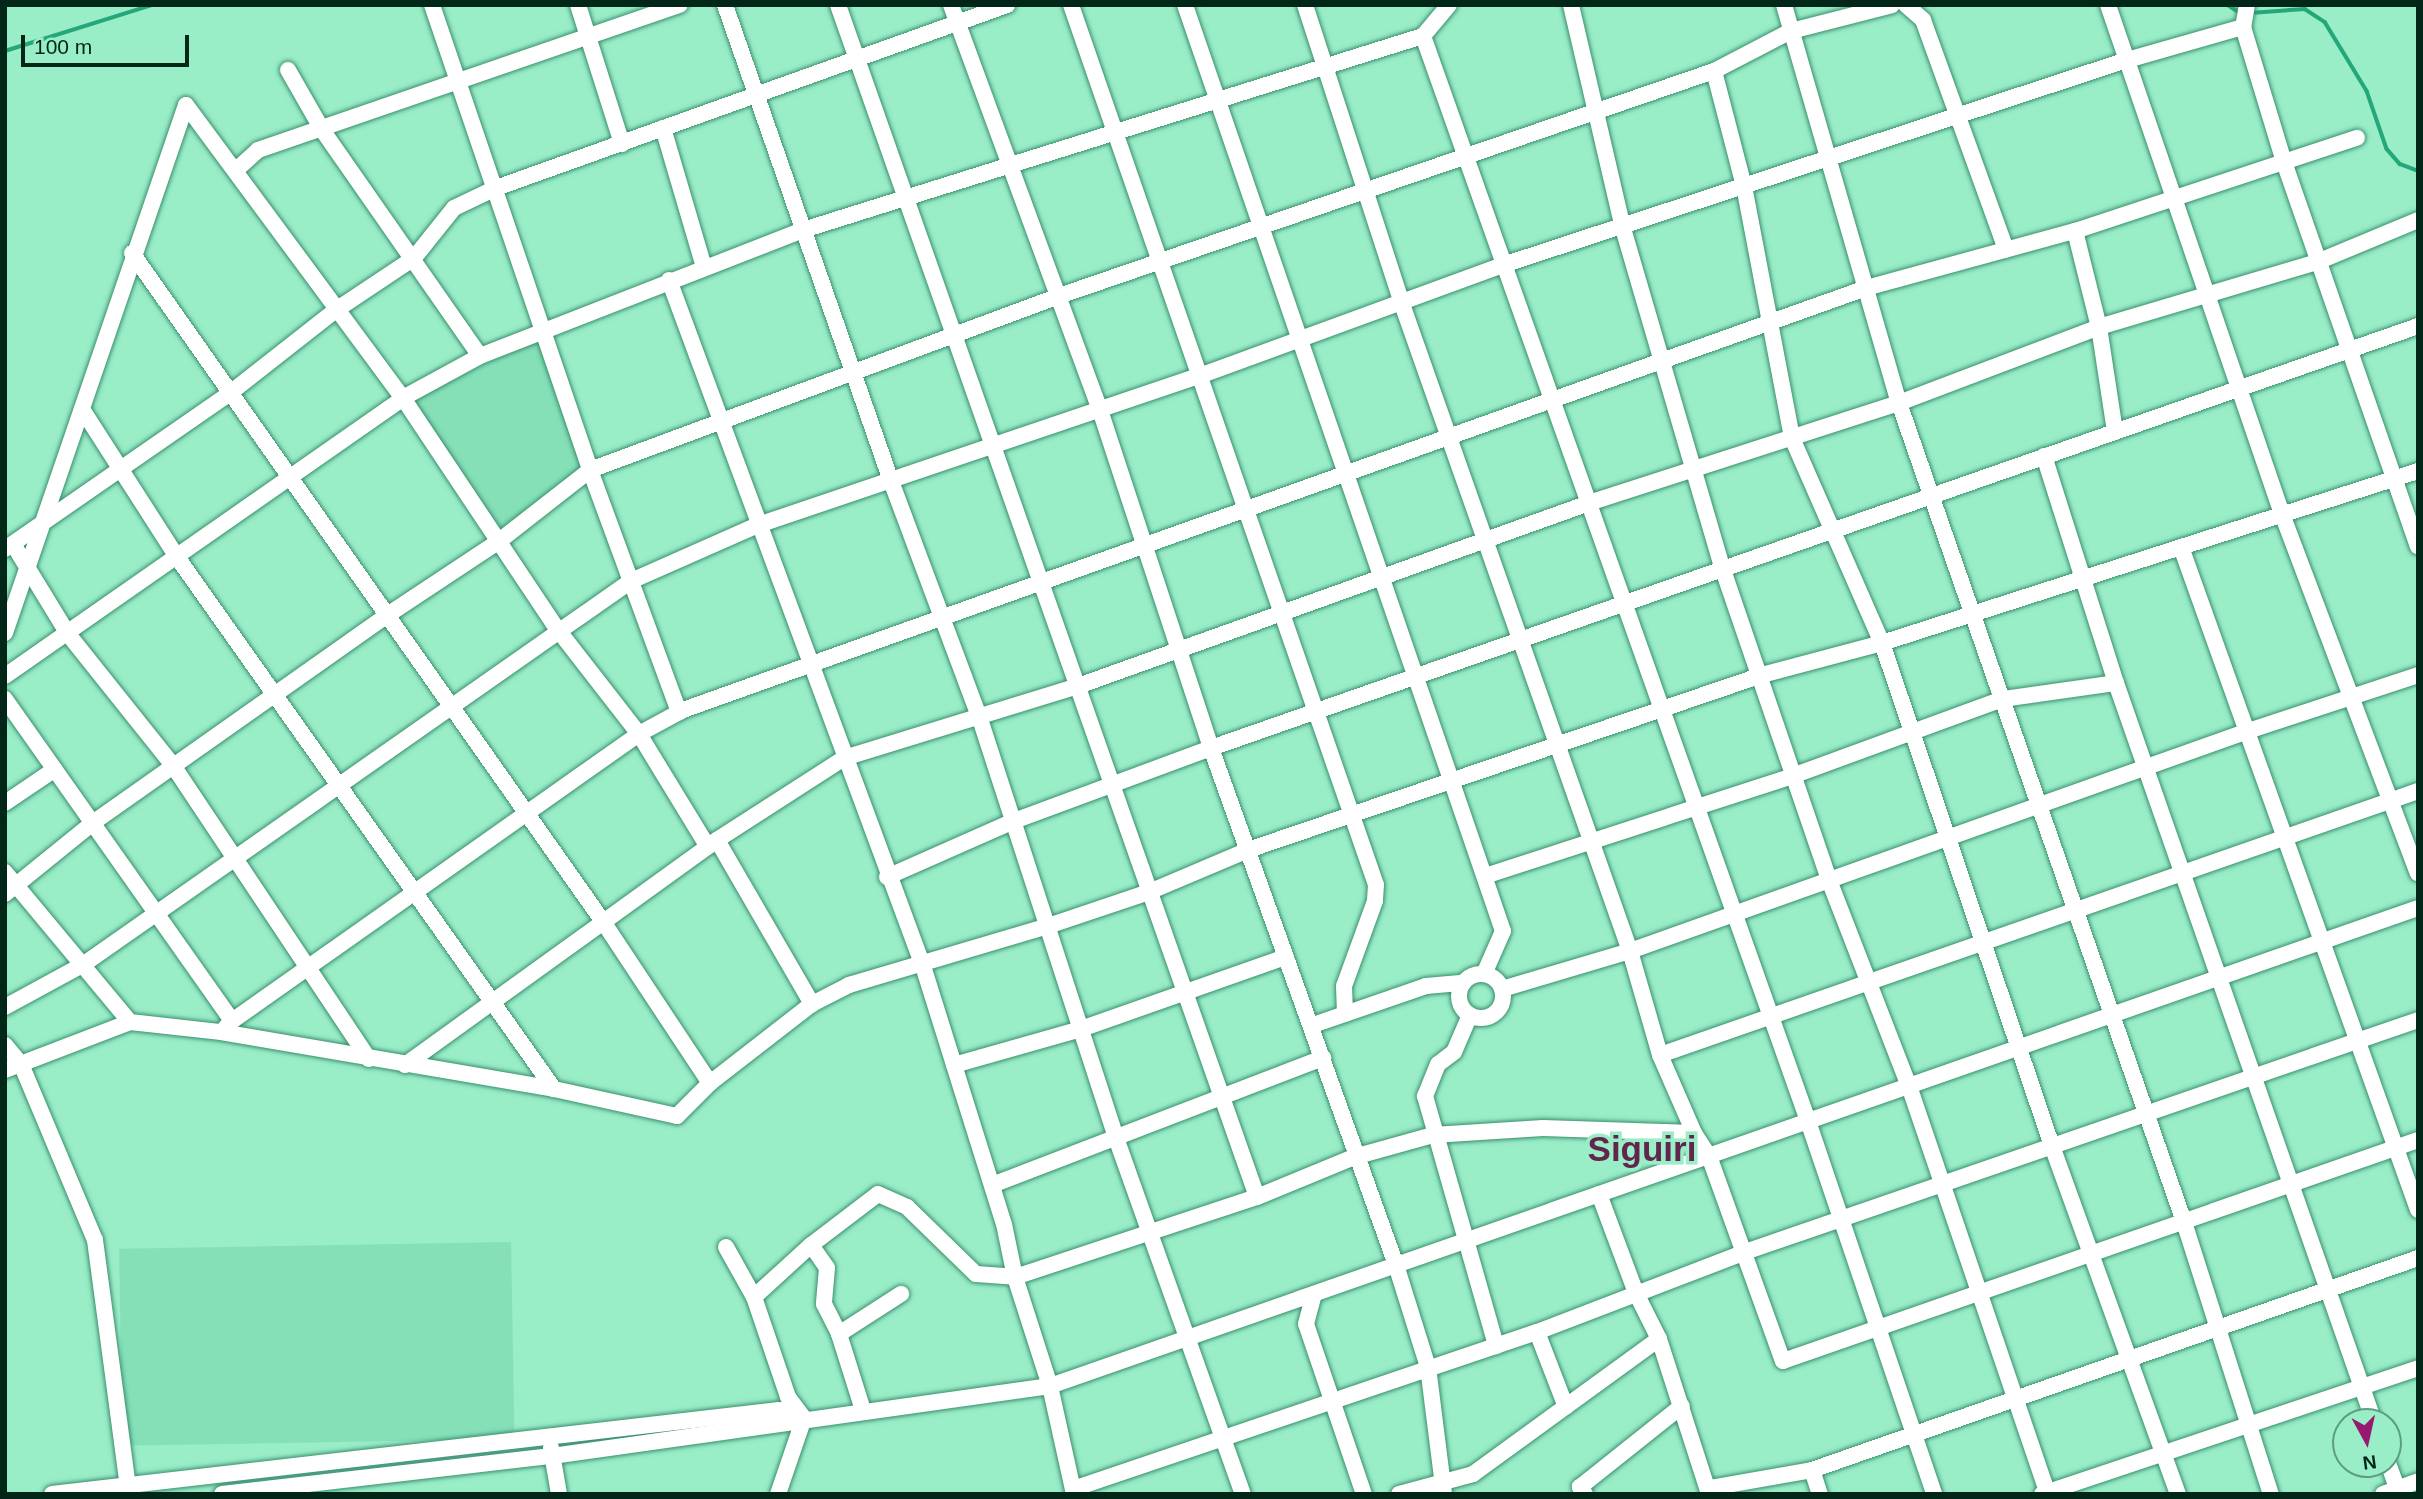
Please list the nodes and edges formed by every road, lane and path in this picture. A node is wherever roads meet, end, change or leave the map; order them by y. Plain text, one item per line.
1 (432, 5) edge
2 (578, 5) edge
3 (680, 5) edge
4 (724, 5) edge
5 (838, 5) edge
6 (951, 5) edge
7 (1007, 5) edge
8 (1071, 5) edge
9 (1185, 5) edge
10 (1305, 5) edge
11 (1449, 5) edge
12 (1571, 5) edge
13 (1784, 5) edge
14 (1892, 5) edge
15 (1906, 5) edge
16 (2108, 5) edge
17 (2245, 16) edge
18 (958, 24) junction
19 (1791, 31) junction
20 (1423, 36) junction
21 (587, 37) junction
22 (2127, 60) junction
23 (858, 61) junction
24 (288, 70) dead end
25 (1324, 70) junction
26 (1714, 71) junction
27 (458, 82) junction
28 (756, 95) junction
29 (1219, 99) junction
30 (1597, 113) junction
31 (1959, 116) junction
32 (663, 128) junction
33 (323, 131) junction
34 (1115, 131) junction
35 (2357, 138) dead end
36 (622, 144) junction
37 (1467, 155) junction
38 (1828, 159) junction
39 (1011, 162) junction
40 (2284, 162) junction
41 (236, 170) junction
42 (1744, 186) junction
43 (496, 188) junction
44 (1363, 190) junction
45 (907, 195) junction
46 (2175, 198) junction
47 (2418, 220) edge
48 (1263, 225) junction
49 (1622, 225) junction
50 (803, 230) junction
51 (2075, 231) junction
52 (2006, 250) junction
53 (132, 253) junction
54 (414, 258) junction
55 (1162, 262) junction
56 (2316, 262) junction
57 (1506, 264) junction
58 (704, 267) junction
59 (669, 280) junction
60 (1866, 288) junction
61 (1059, 296) junction
62 (2209, 296) junction
63 (1402, 303) junction
64 (336, 310) junction
65 (1769, 323) junction
66 (2418, 326) edge
67 (2099, 327) junction
68 (544, 328) junction
69 (956, 334) junction
70 (1301, 338) junction
71 (2346, 351) junction
72 (480, 356) junction
73 (1661, 360) junction
74 (852, 370) junction
75 (1202, 375) junction
76 (2240, 388) junction
77 (230, 393) junction
78 (403, 398) junction
79 (1553, 401) junction
80 (1899, 403) junction
81 (82, 409) junction
82 (1100, 410) junction
83 (720, 419) junction
84 (2115, 432) junction
85 (1449, 436) junction
86 (1792, 438) junction
87 (993, 447) junction
88 (2045, 456) junction
89 (120, 468) junction
90 (1693, 468) junction
91 (590, 470) junction
92 (2418, 471) edge
93 (1345, 473) junction
94 (291, 476) junction
95 (2395, 479) junction
96 (891, 481) junction
97 (1934, 495) junction
98 (1589, 503) junction
99 (1248, 509) junction
100 (2282, 514) junction
101 (43, 524) junction
102 (758, 525) junction
103 (1836, 530) junction
104 (1485, 540) junction
105 (498, 542) junction
106 (1144, 545) junction
107 (2418, 546) edge
108 (9, 547) edge
109 (2181, 547) junction
110 (177, 557) junction
111 (27, 570) junction
112 (1723, 570) junction
113 (1382, 578) junction
114 (2082, 579) junction
115 (631, 581) junction
116 (1041, 582) junction
117 (1626, 603) junction
118 (1281, 614) junction
119 (1975, 614) junction
120 (386, 616) junction
121 (941, 618) junction
122 (558, 630) junction
123 (5, 634) edge
124 (68, 634) junction
125 (1521, 640) junction
126 (1882, 643) junction
127 (1179, 649) junction
128 (808, 662) junction
129 (1762, 675) junction
130 (2418, 675) edge
131 (5, 676) edge
132 (1417, 679) junction
133 (2116, 683) junction
134 (1077, 686) junction
135 (277, 695) junction
136 (2351, 696) junction
137 (5, 699) edge
138 (2003, 699) junction
139 (450, 704) junction
140 (1663, 708) junction
141 (679, 712) junction
142 (1316, 712) junction
143 (980, 719) junction
144 (2245, 732) junction
145 (1914, 733) junction
146 (639, 734) junction
147 (1559, 747) junction
148 (1211, 748) junction
149 (844, 758) junction
150 (174, 767) junction
151 (55, 769) junction
152 (2146, 769) junction
153 (1795, 775) junction
154 (339, 781) junction
155 (1453, 781) junction
156 (1112, 784) junction
157 (2418, 791) edge
158 (2390, 801) junction
159 (5, 803) edge
160 (2041, 807) junction
161 (1698, 808) junction
162 (528, 814) junction
163 (1353, 816) junction
164 (1014, 821) junction
165 (94, 822) junction
166 (2284, 837) junction
167 (1950, 838) junction
168 (1592, 843) junction
169 (713, 844) junction
170 (1248, 850) junction
171 (235, 859) junction
172 (2181, 872) junction
173 (2418, 873) edge
174 (1485, 876) junction
175 (887, 877) junction
176 (1829, 880) junction
177 (9, 883) edge
178 (418, 891) junction
179 (1149, 892) junction
180 (2076, 908) junction
181 (2418, 908) edge
182 (155, 914) junction
183 (1733, 914) junction
184 (604, 923) junction
185 (1048, 926) junction
186 (1983, 940) junction
187 (2322, 941) junction
188 (1630, 951) junction
189 (1286, 957) junction
190 (84, 964) junction
191 (923, 966) junction
192 (309, 968) junction
193 (1484, 974) junction
194 (2217, 978) junction
195 (1868, 980) junction
196 (1463, 983) junction
197 (1185, 989) junction
198 (1502, 989) junction
199 (491, 1002) junction
200 (812, 1004) junction
201 (5, 1007) edge
202 (1345, 1014) junction
203 (1770, 1014) junction
204 (2113, 1014) junction
205 (1470, 1015) junction
206 (2418, 1020) edge
207 (130, 1021) junction
208 (227, 1026) junction
209 (1313, 1026) junction
210 (1081, 1029) junction
211 (2359, 1039) junction
212 (5, 1045) edge
213 (2018, 1047) junction
214 (1660, 1055) junction
215 (1323, 1058) junction
216 (369, 1059) junction
217 (21, 1064) junction
218 (405, 1065) junction
219 (954, 1065) junction
220 (5, 1070) edge
221 (2252, 1079) junction
222 (710, 1083) junction
223 (1909, 1086) junction
224 (554, 1089) junction
225 (1222, 1094) junction
226 (2147, 1116) junction
227 (1808, 1121) junction
228 (1694, 1133) junction
229 (1115, 1135) junction
230 (1433, 1135) junction
231 (2418, 1140) edge
232 (2052, 1146) junction
233 (2395, 1148) junction
234 (1709, 1156) junction
235 (1354, 1157) junction
236 (992, 1185) junction
237 (2290, 1185) junction
238 (1944, 1186) junction
239 (1599, 1194) junction
240 (1257, 1197) junction
241 (2418, 1210) edge
242 (1840, 1220) junction
243 (2183, 1222) junction
244 (1149, 1231) junction
245 (1465, 1241) junction
246 (811, 1245) junction
247 (726, 1247) dead end
248 (1745, 1252) junction
249 (2092, 1254) junction
250 (2418, 1258) edge
251 (1396, 1265) junction
252 (1015, 1277) junction
253 (2327, 1290) junction
254 (1982, 1292) junction
255 (1636, 1293) junction
256 (901, 1294) dead end
257 (1314, 1294) junction
258 (754, 1297) junction
259 (1281, 1305) junction
260 (1306, 1324) junction
261 (1881, 1327) junction
262 (2218, 1328) junction
263 (1537, 1332) junction
264 (839, 1334) junction
265 (1187, 1338) junction
266 (1659, 1339) junction
267 (1496, 1346) junction
268 (2129, 1359) junction
269 (1428, 1367) junction
270 (2418, 1368) edge
271 (1050, 1386) junction
272 (2361, 1388) junction
273 (1331, 1398) junction
274 (2017, 1398) junction
275 (1682, 1405) junction
276 (1566, 1407) junction
277 (2369, 1408) edge
278 (863, 1410) junction
279 (804, 1418) junction
280 (2249, 1426) junction
281 (1913, 1434) junction
282 (549, 1435) junction
283 (1223, 1440) junction
284 (2164, 1455) junction
285 (552, 1456) junction
286 (340, 1458) junction
287 (1812, 1469) junction
288 (2418, 1481) edge
289 (344, 1487) edge
290 (1443, 1487) edge
291 (128, 1488) edge
292 (1074, 1491) edge
293 (1710, 1491) edge
294 (2393, 1492) edge
295 (2046, 1493) edge
296 (52, 1494) edge
297 (222, 1494) edge
298 (559, 1494) edge
299 (778, 1494) edge
300 (1243, 1494) edge
301 (1364, 1494) edge
302 (1399, 1494) edge
303 (1585, 1494) edge
304 (1820, 1494) edge
305 (1934, 1494) edge
306 (2178, 1494) edge
307 (2271, 1494) edge

1 - 27 street
2 - 21 street
3 - 21 street
4 - 28 street
5 - 23 street
6 - 18 street
7 - 18 street
8 - 34 street
9 - 29 street
10 - 25 street
11 - 20 street
12 - 30 street
13 - 19 street
14 - 19 street
15 - 31 street
16 - 22 street
17 - 22 street
17 - 40 street
18 - 23 street
18 - 39 street
19 - 26 street
19 - 38 street
20 - 25 street
20 - 37 street
21 - 27 street
21 - 36 street
22 - 31 street
22 - 46 street
23 - 28 street
23 - 45 street
24 - 33 street
25 - 29 street
25 - 44 street
26 - 30 street
26 - 42 street
27 - 33 street
27 - 43 street
28 - 32 street
28 - 50 street
29 - 34 street
29 - 48 street
30 - 37 street
30 - 49 street
31 - 38 street
31 - 52 street
32 - 36 street
32 - 58 street
33 - 41 street
33 - 54 street
34 - 39 street
34 - 55 street
35 - 40 street
36 - 43 street
37 - 44 street
37 - 57 street
38 - 42 street
38 - 60 street
39 - 45 street
39 - 61 street
40 - 46 street
40 - 56 street
41 - 53 street
41 - 64 street
42 - 49 street
42 - 65 street
43 - 54 street
43 - 68 street
44 - 48 street
44 - 63 street
45 - 50 street
45 - 69 street
46 - 51 street
46 - 62 street
47 - 56 street
48 - 55 street
48 - 70 street
49 - 57 street
49 - 73 street
50 - 58 street
50 - 74 street
51 - 52 street
51 - 67 street
52 - 60 street
53 - 77 street
53 - 81 street
54 - 64 street
54 - 72 street
55 - 61 street
55 - 75 street
56 - 62 street
56 - 71 street
57 - 63 street
57 - 79 street
58 - 59 street
59 - 68 street
59 - 83 street
60 - 65 street
60 - 80 street
61 - 69 street
61 - 82 street
62 - 67 street
62 - 76 street
63 - 70 street
63 - 85 street
64 - 77 street
64 - 78 street
65 - 73 street
65 - 86 street
66 - 71 street
67 - 80 street
67 - 84 street
68 - 72 street
68 - 91 street
69 - 74 street
69 - 87 street
70 - 75 street
70 - 93 street
71 - 76 street
71 - 95 street
72 - 78 street
73 - 79 street
73 - 90 street
74 - 83 street
74 - 96 street
75 - 82 street
75 - 99 street
76 - 84 street
76 - 100 street
77 - 89 street
77 - 94 street
78 - 94 street
78 - 105 street
79 - 85 street
79 - 98 street
80 - 86 street
80 - 97 street
81 - 89 street
81 - 101 street
82 - 87 street
82 - 106 street
83 - 91 street
83 - 102 street
84 - 88 street
85 - 93 street
85 - 104 street
86 - 90 street
86 - 103 street
87 - 96 street
87 - 116 street
88 - 97 street
88 - 114 street
89 - 101 street
89 - 110 street
90 - 98 street
90 - 112 street
91 - 105 street
91 - 115 street
92 - 95 street
93 - 99 street
93 - 113 street
94 - 110 street
94 - 120 street
95 - 100 street
95 - 107 street
96 - 102 street
96 - 121 street
97 - 103 street
97 - 119 street
98 - 104 street
98 - 117 street
99 - 106 street
99 - 118 street
100 - 109 street
100 - 136 street
101 - 108 street
101 - 111 street
102 - 115 street
102 - 128 street
103 - 112 street
103 - 126 street
104 - 113 street
104 - 125 street
105 - 120 street
105 - 122 street
106 - 116 street
106 - 127 street
108 - 111 street
109 - 114 street
109 - 144 street
110 - 124 street
110 - 135 street
111 - 123 street
111 - 124 street
112 - 117 street
112 - 129 street
113 - 118 street
113 - 132 street
114 - 119 street
114 - 133 street
115 - 122 street
115 - 141 street
116 - 121 street
116 - 134 street
117 - 125 street
117 - 140 street
118 - 127 street
118 - 142 street
119 - 126 street
119 - 138 street
120 - 135 street
120 - 139 street
121 - 128 street
121 - 143 street
122 - 139 street
122 - 146 street
124 - 131 street
124 - 150 street
125 - 132 street
125 - 147 street
126 - 129 street
126 - 145 street
127 - 134 street
127 - 148 street
128 - 141 street
128 - 149 street
129 - 140 street
129 - 153 street
130 - 136 street
132 - 142 street
132 - 155 street
133 - 138 street
133 - 152 street
134 - 143 street
134 - 156 street
135 - 150 street
135 - 154 street
136 - 144 street
136 - 158 street
137 - 151 street
138 - 145 street
138 - 160 street
139 - 154 street
139 - 162 street
140 - 147 street
140 - 161 street
141 - 146 street
142 - 148 street
142 - 163 street
143 - 149 street
143 - 164 street
144 - 152 street
144 - 166 street
145 - 153 street
145 - 167 street
146 - 162 street
146 - 169 street
147 - 155 street
147 - 168 street
148 - 156 street
148 - 170 street
149 - 169 street
149 - 175 street
150 - 165 street
150 - 171 street
151 - 159 street
151 - 165 street
152 - 160 street
152 - 172 street
153 - 161 street
153 - 176 street
154 - 171 street
154 - 178 street
155 - 163 street
155 - 174 street
156 - 164 street
156 - 179 street
157 - 158 street
158 - 166 street
158 - 173 street
160 - 167 street
160 - 180 street
161 - 168 street
161 - 183 street
162 - 178 street
162 - 184 street
163 - 170 street
163 - 202 street
164 - 175 street
164 - 185 street
165 - 177 street
165 - 182 street
166 - 172 street
166 - 187 street
167 - 176 street
167 - 186 street
168 - 174 street
168 - 188 street
169 - 184 street
169 - 200 street
170 - 179 street
170 - 189 street
171 - 182 street
171 - 192 street
172 - 180 street
172 - 194 street
174 - 193 street
175 - 191 street
176 - 183 street
176 - 195 street
177 - 190 street
178 - 192 street
178 - 199 street
179 - 185 street
179 - 197 street
180 - 186 street
180 - 204 street
181 - 187 street
182 - 190 street
182 - 208 street
183 - 188 street
183 - 203 street
184 - 199 street
184 - 222 street
185 - 191 street
185 - 210 street
186 - 195 street
186 - 213 street
187 - 194 street
187 - 211 street
188 - 198 street
188 - 214 street
189 - 197 street
189 - 209 street
190 - 201 street
190 - 207 street
191 - 200 street
191 - 219 street
192 - 208 street
192 - 216 street
193 - 196 street
193 - 198 street
194 - 204 street
194 - 221 street
195 - 203 street
195 - 223 street
196 - 202 street
196 - 205 street
197 - 210 street
197 - 225 street
198 - 205 street
199 - 218 street
199 - 224 street
200 - 222 street
202 - 209 street
203 - 214 street
203 - 227 street
204 - 213 street
204 - 226 street
205 - 230 street
206 - 211 street
207 - 208 street
207 - 217 street
208 - 216 street
209 - 215 street
210 - 219 street
210 - 229 street
211 - 221 street
211 - 233 street
212 - 217 street
213 - 223 street
213 - 232 street
214 - 228 street
215 - 225 street
215 - 235 street
216 - 218 street
217 - 220 street
217 - 291 street
218 - 224 street
219 - 236 street
221 - 226 street
221 - 237 street
222 - 224 street
223 - 227 street
223 - 238 street
225 - 229 street
225 - 240 street
226 - 232 street
226 - 243 street
227 - 234 street
227 - 242 street
228 - 230 street
228 - 234 street
229 - 236 street
229 - 244 street
230 - 235 street
230 - 245 street
231 - 233 street
232 - 238 street
232 - 249 street
233 - 237 street
233 - 241 street
234 - 239 street
234 - 248 street
235 - 240 street
235 - 251 street
236 - 252 street
237 - 243 street
237 - 253 street
238 - 242 street
238 - 254 street
239 - 245 street
239 - 255 street
240 - 244 street
242 - 248 street
242 - 261 street
243 - 249 street
243 - 262 street
244 - 252 street
244 - 265 street
245 - 251 street
245 - 267 street
246 - 252 street
246 - 258 street
246 - 264 street
247 - 258 street
248 - 255 street
248 - 261 street
249 - 254 street
249 - 268 street
250 - 253 street
251 - 257 street
251 - 269 street
252 - 271 street
253 - 262 street
253 - 272 street
254 - 261 street
254 - 274 street
255 - 263 street
255 - 266 street
256 - 264 street
257 - 259 street
257 - 260 street
258 - 279 street
259 - 260 street
259 - 265 street
260 - 273 street
261 - 281 street
262 - 268 street
262 - 280 street
263 - 267 street
263 - 276 street
264 - 278 street
265 - 271 street
265 - 283 street
266 - 275 street
266 - 276 street
267 - 269 street
268 - 274 street
268 - 284 street
269 - 273 street
269 - 290 street
270 - 272 street
271 - 278 street
271 - 292 street
272 - 277 street
272 - 280 street
273 - 283 street
273 - 301 street
274 - 281 street
274 - 295 street
275 - 293 street
275 - 303 street
276 - 290 street
278 - 279 street
279 - 282 street
279 - 285 street
279 - 299 street
280 - 284 street
280 - 307 street
281 - 287 street
281 - 305 street
282 - 285 street
282 - 286 street
283 - 292 street
283 - 300 street
284 - 295 street
284 - 306 street
285 - 289 street
285 - 298 street
286 - 289 street
286 - 291 street
287 - 293 street
287 - 304 street
288 - 294 street
289 - 297 street
290 - 302 street
291 - 296 street

